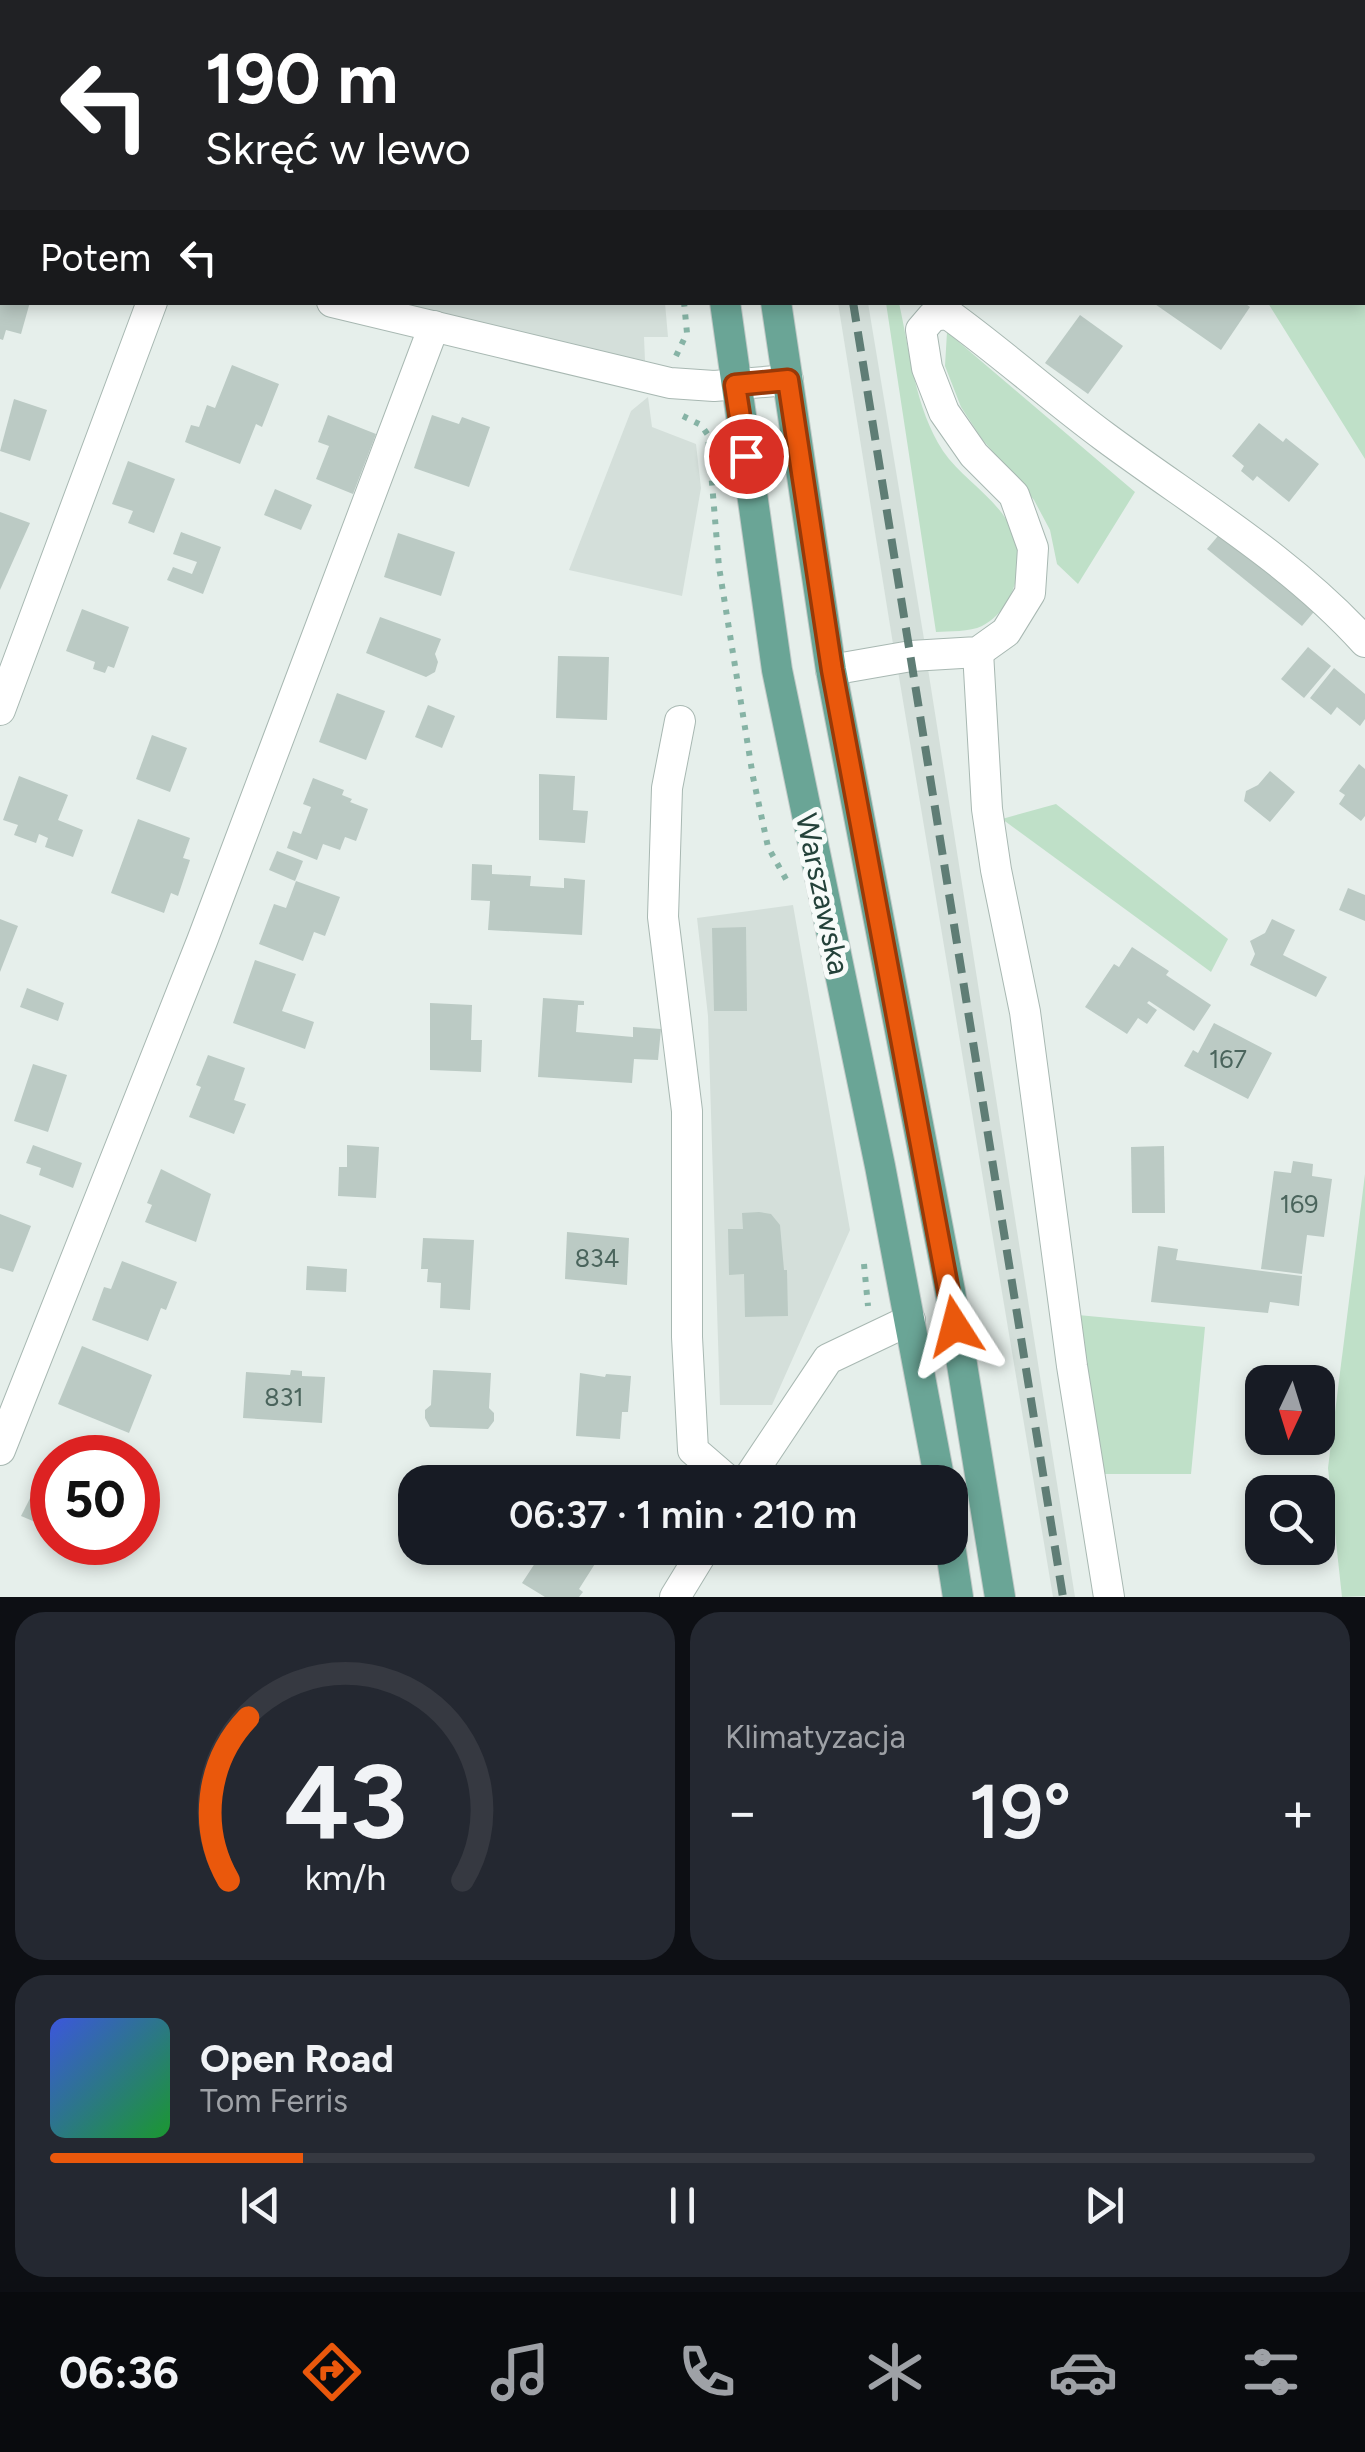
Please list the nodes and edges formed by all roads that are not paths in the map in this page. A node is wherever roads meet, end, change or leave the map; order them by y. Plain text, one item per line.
1 (151, 305) edge
2 (345, 305) edge
3 (725, 305) edge
4 (776, 305) edge
5 (434, 326) junction
6 (788, 380) junction
7 (735, 385) junction
8 (1365, 642) edge
9 (978, 652) junction
10 (832, 670) junction
11 (0, 710) edge
12 (680, 722) dead end
13 (910, 1320) junction
14 (0, 1450) edge
15 (710, 1465) edge
16 (757, 1465) edge
17 (937, 1465) edge
18 (695, 1565) edge
19 (953, 1565) edge
20 (675, 1597) edge
21 (958, 1597) edge
22 (1000, 1597) edge
23 (1109, 1597) edge

1 - 11 street
2 - 5 street
3 - 7 main road, Warszawska
4 - 6 main road, Warszawska
5 - 7 street
5 - 14 street
6 - 7 street
6 - 10 main road, Warszawska
7 - 13 main road, Warszawska
8 - 9 street
9 - 10 street
9 - 23 street
10 - 22 main road, Warszawska
12 - 15 street
13 - 16 street
13 - 17 main road, Warszawska
18 - 20 street
19 - 21 main road

